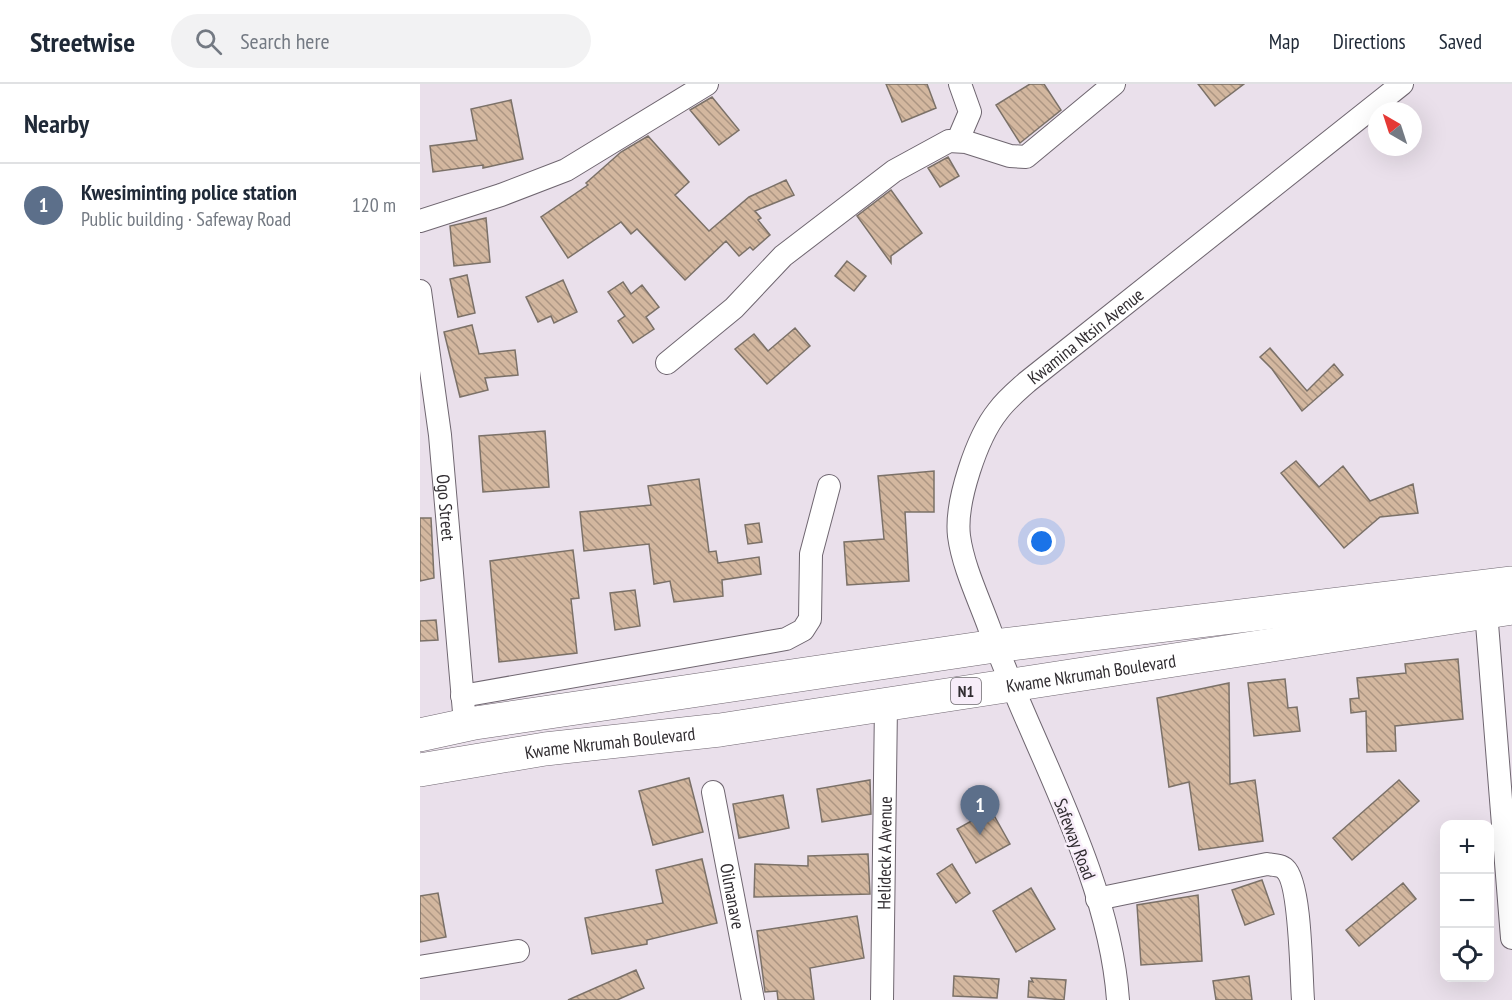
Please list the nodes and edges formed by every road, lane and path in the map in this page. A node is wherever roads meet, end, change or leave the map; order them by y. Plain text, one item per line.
1 (960, 84) edge
2 (1114, 84) edge
3 (1402, 84) edge
4 (698, 86) edge
5 (958, 140) junction
6 (420, 221) edge
7 (420, 291) edge
8 (667, 363) dead end
9 (829, 486) dead end
10 (1512, 583) edge
11 (1499, 609) edge
12 (995, 646) junction
13 (1010, 684) junction
14 (886, 705) junction
15 (464, 711) junction
16 (420, 735) edge
17 (420, 770) edge
18 (714, 792) dead end
19 (1097, 898) junction
20 (1512, 938) edge
21 (518, 951) dead end
22 (420, 967) edge
23 (753, 1000) edge
24 (882, 1000) edge
25 (1118, 1000) edge
26 (1303, 1000) edge

1 - 5 street
2 - 5 street
3 - 12 street, Kwamina Ntsin Avenue
4 - 6 street
5 - 8 street
7 - 15 street, Ogo Street
9 - 15 street
10 - 12 highway, Kwame Nkrumah Boulevard / N1
11 - 13 highway, Kwame Nkrumah Boulevard / N1
11 - 20 street
12 - 13 street, Kwamina Ntsin Avenue
12 - 15 highway, Kwame Nkrumah Boulevard / N1
13 - 14 highway, Kwame Nkrumah Boulevard / N1
13 - 19 street, Safeway Road
14 - 17 highway, Kwame Nkrumah Boulevard / N1
14 - 24 street, Helideck A Avenue
15 - 16 highway, Kwame Nkrumah Boulevard / N1
18 - 23 street, Oilmanave
19 - 25 street, Safeway Road
19 - 26 street
21 - 22 street

